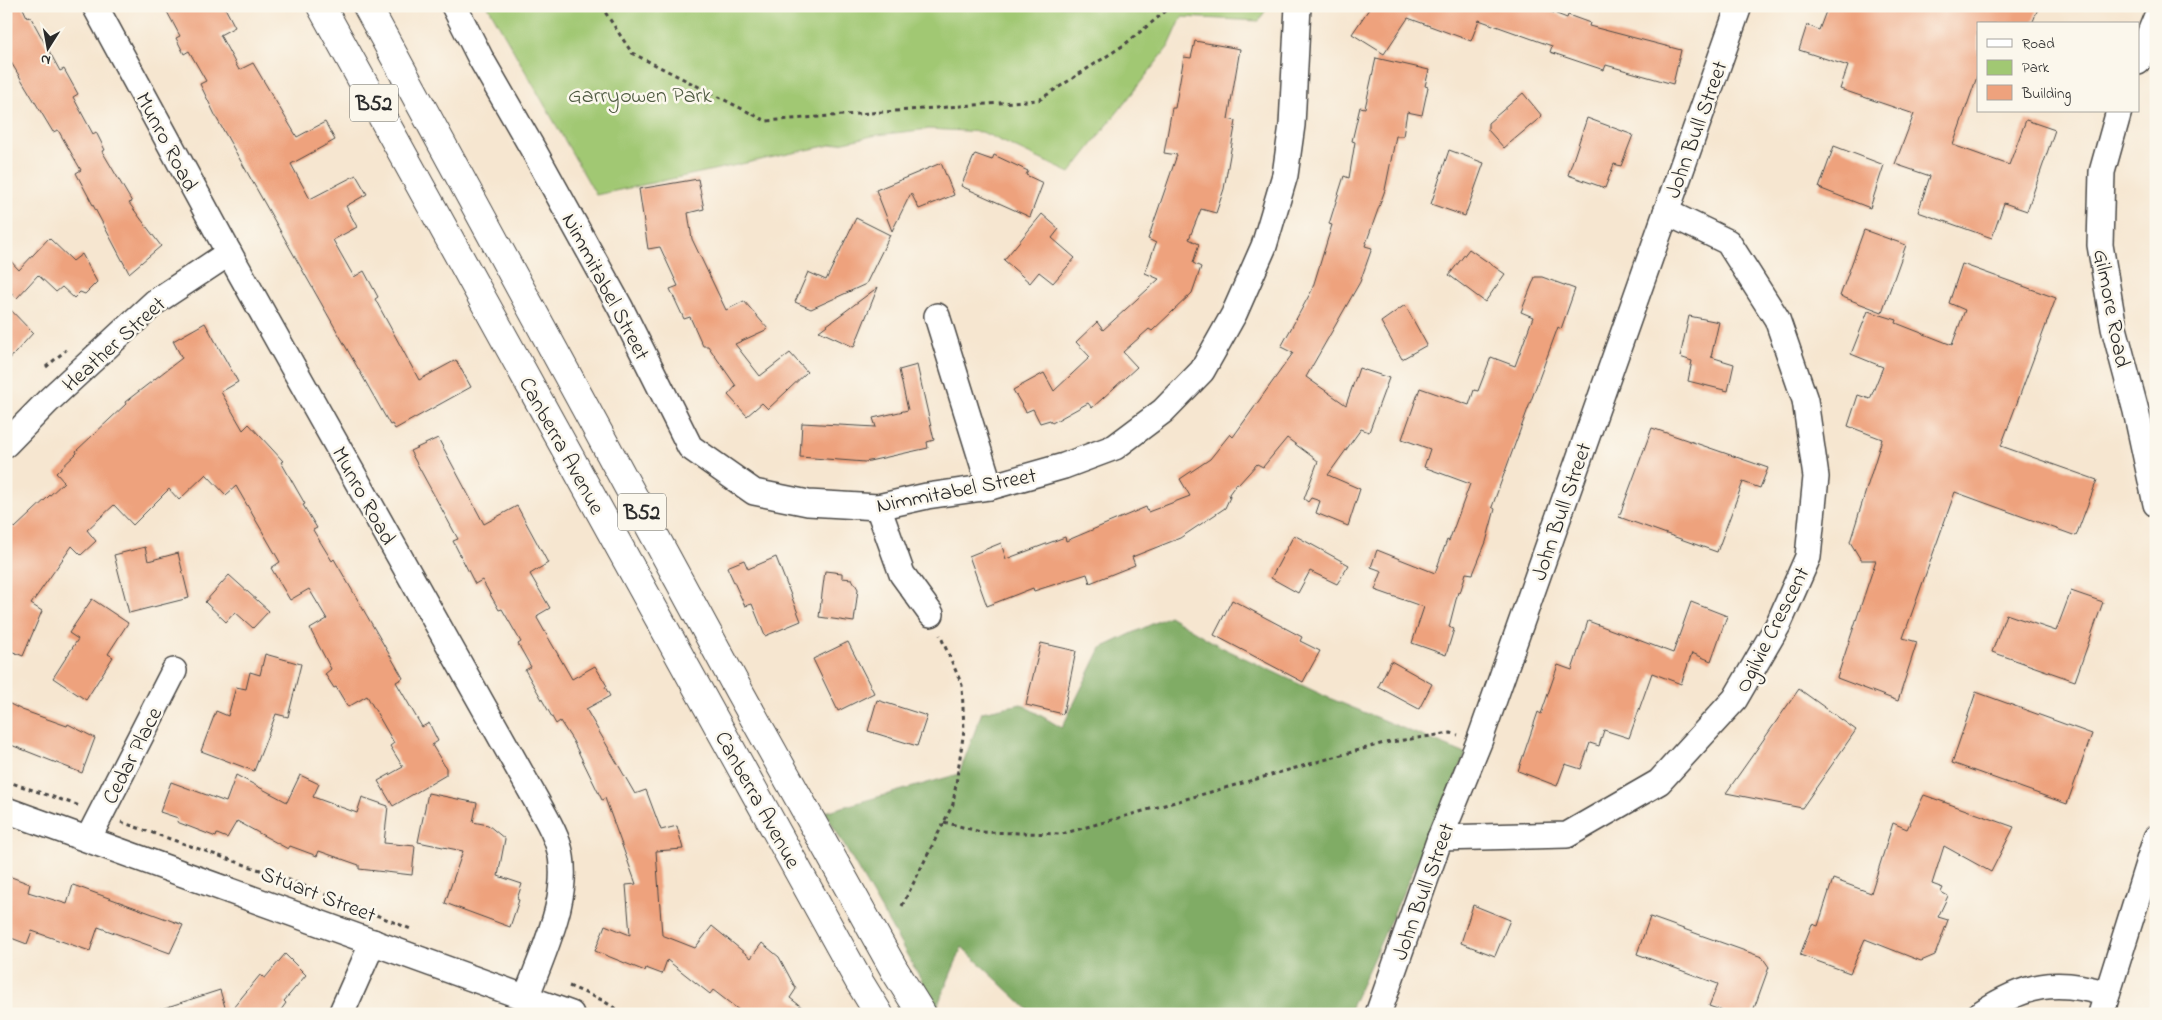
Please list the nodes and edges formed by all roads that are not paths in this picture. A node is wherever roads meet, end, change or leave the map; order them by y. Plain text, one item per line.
1 (95, 6) edge
2 (321, 6) edge
3 (367, 6) edge
4 (454, 6) edge
5 (1298, 6) edge
6 (1737, 7) edge
7 (2156, 18) edge
8 (2140, 57) edge
9 (2119, 112) edge
10 (1666, 212) junction
11 (229, 253) junction
12 (937, 316) dead end
13 (2146, 406) edge
14 (6, 444) edge
15 (990, 487) junction
16 (2156, 504) edge
17 (878, 508) junction
18 (931, 614) road end
19 (174, 671) dead end
20 (6, 810) edge
21 (1440, 838) junction
22 (2156, 838) edge
23 (88, 839) junction
24 (373, 942) junction
25 (530, 987) junction
26 (2104, 1004) edge
27 (341, 1014) edge
28 (571, 1014) edge
29 (879, 1014) edge
30 (922, 1014) edge
31 (1378, 1014) edge
32 (1980, 1014) edge

1 - 11 street, Munro Road
2 - 29 highway, Canberra Avenue / B52
3 - 30 highway, Canberra Avenue / B52
4 - 17 street, Nimmitabel Street
5 - 15 street, Nimmitabel Street
6 - 10 street, John Bull Street
7 - 8 street
9 - 13 street, Gilmore Road
10 - 21 street, John Bull Street
10 - 21 street, Ogilvie Crescent
11 - 14 street, Heather Street
11 - 25 street, Munro Road
12 - 15 street
13 - 16 street, Gilmore Road
15 - 17 street, Nimmitabel Street
17 - 18 street
19 - 23 street, Cedar Place
20 - 23 street, Stuart Street
21 - 31 street, John Bull Street
22 - 26 street
23 - 24 street, Stuart Street
24 - 25 street, Stuart Street
24 - 27 street
25 - 28 street, Stuart Street
26 - 32 street

